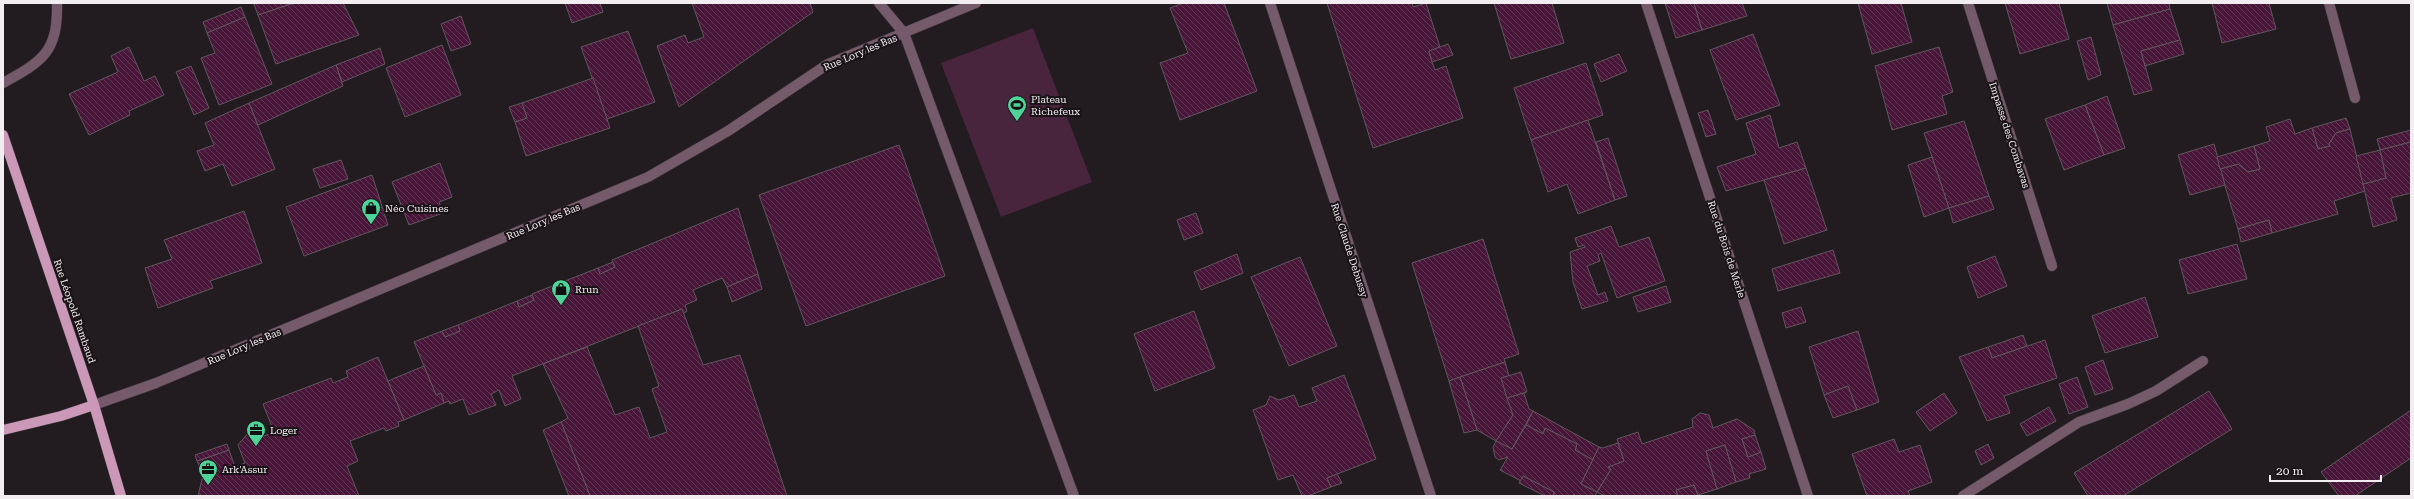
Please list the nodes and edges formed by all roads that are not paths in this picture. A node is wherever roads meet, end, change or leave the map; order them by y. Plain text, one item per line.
1 (57, 3) edge
2 (879, 3) edge
3 (976, 3) edge
4 (1270, 3) edge
5 (1646, 3) edge
6 (1968, 3) edge
7 (2328, 3) edge
8 (904, 33) junction
9 (3, 83) edge
10 (2355, 98) dead end
11 (3, 135) edge
12 (2052, 266) dead end
13 (2203, 361) dead end
14 (94, 405) junction
15 (3, 430) edge
16 (121, 496) edge
17 (1074, 496) edge
18 (1431, 496) edge
19 (1808, 496) edge
20 (1963, 496) edge

1 - 9 street
2 - 8 street
3 - 8 street, Rue Lory les Bas
4 - 18 street, Rue Claude Debussy
5 - 19 street, Rue du Bois de Merle
6 - 12 street, Impasse des Combavas
7 - 10 street
8 - 14 street, Rue Lory les Bas
8 - 17 street
11 - 14 main road, Rue Léopold Rambaud
13 - 20 street
14 - 15 main road
14 - 16 main road, Rue Léopold Rambaud

